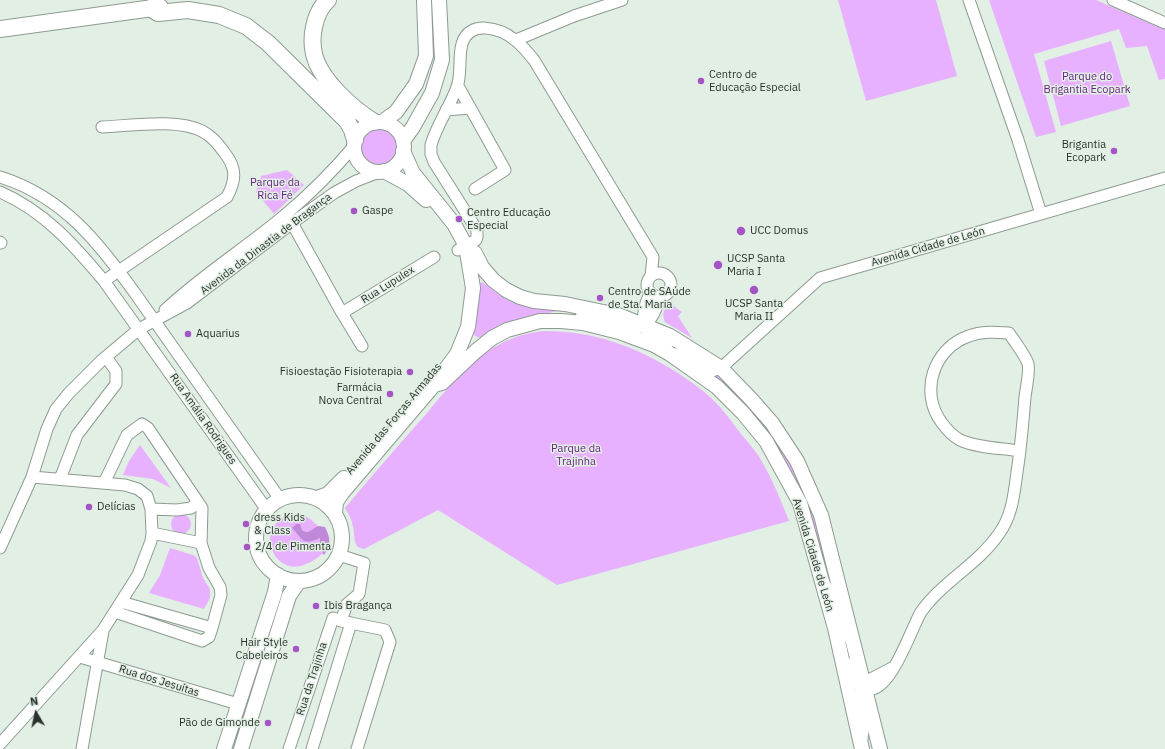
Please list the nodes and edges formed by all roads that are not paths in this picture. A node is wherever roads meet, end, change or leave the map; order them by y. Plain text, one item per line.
1 (197, 0) edge
2 (328, 0) edge
3 (424, 0) edge
4 (439, 0) edge
5 (622, 0) edge
6 (969, 0) edge
7 (1113, 0) edge
8 (144, 4) edge
9 (1165, 23) edge
10 (0, 29) edge
11 (516, 40) junction
12 (458, 86) junction
13 (470, 108) junction
14 (446, 110) junction
15 (378, 122) junction
16 (102, 127) dead end
17 (354, 143) junction
18 (403, 146) junction
19 (337, 165) junction
20 (381, 172) junction
21 (0, 177) edge
22 (1165, 178) edge
23 (474, 189) dead end
24 (0, 192) edge
25 (314, 207) junction
26 (1041, 214) junction
27 (292, 223) junction
28 (462, 248) junction
29 (434, 257) dead end
30 (119, 270) junction
31 (656, 275) junction
32 (493, 280) junction
33 (104, 281) junction
34 (468, 286) junction
35 (655, 295) junction
36 (645, 305) junction
37 (655, 311) junction
38 (342, 313) junction
39 (622, 316) junction
40 (154, 320) junction
41 (540, 321) junction
42 (644, 325) junction
43 (139, 329) junction
44 (463, 329) junction
45 (663, 333) junction
46 (490, 340) junction
47 (362, 346) dead end
48 (670, 354) junction
49 (106, 357) junction
50 (721, 368) junction
51 (434, 385) junction
52 (1020, 451) junction
53 (32, 476) junction
54 (60, 479) junction
55 (104, 484) junction
56 (317, 498) junction
57 (280, 499) junction
58 (198, 502) junction
59 (151, 509) junction
60 (267, 510) junction
61 (335, 513) junction
62 (4, 531) edge
63 (152, 533) junction
64 (201, 543) junction
65 (0, 548) edge
66 (339, 555) junction
67 (278, 575) junction
68 (299, 581) junction
69 (822, 581) junction
70 (121, 602) junction
71 (115, 612) junction
72 (346, 622) junction
73 (212, 628) junction
74 (103, 630) junction
75 (80, 657) junction
76 (98, 662) junction
77 (858, 662) junction
78 (881, 679) junction
79 (864, 688) junction
80 (238, 704) junction
81 (871, 717) junction
82 (0, 744) edge
83 (862, 746) edge
84 (82, 749) edge
85 (224, 749) edge
86 (241, 749) edge
87 (289, 749) edge
88 (312, 749) edge
89 (357, 749) edge
90 (880, 749) edge

1 - 8 highway
2 - 15 highway
3 - 15 main road
4 - 18 main road
5 - 11 street
6 - 26 street
7 - 9 street
8 - 10 highway
8 - 17 highway
11 - 12 street
11 - 31 street
12 - 13 street
12 - 14 street
13 - 14 street
13 - 23 street
14 - 28 street
15 - 17 main road
15 - 18 main road
16 - 30 street
17 - 19 street, Avenida da Dinastia de Bragança
17 - 20 main road
18 - 20 main road
18 - 28 main road, Avenida das Forças Armadas
19 - 25 street
19 - 40 street, Avenida da Dinastia de Bragança
20 - 25 street, Avenida da Dinastia de Bragança
20 - 28 main road, Avenida das Forças Armadas
21 - 30 street, Rua Amália Rodrigues
22 - 26 street, Avenida Cidade de León
24 - 33 street, Rua Amália Rodrigues
25 - 27 street, Avenida da Dinastia de Bragança
26 - 50 street, Avenida Cidade de León
27 - 38 street
27 - 40 street, Avenida da Dinastia de Bragança
28 - 32 main road, Avenida Cidade de León
28 - 34 main road, Avenida das Forças Armadas
29 - 38 street, Rua Lupulex
30 - 33 street
30 - 40 street, Rua Amália Rodrigues
31 - 35 street
31 - 35 street
32 - 34 main road
32 - 39 main road, Avenida Cidade de León
33 - 43 street, Rua Amália Rodrigues
34 - 44 main road, Avenida das Forças Armadas
35 - 36 street
35 - 37 street
36 - 39 street
36 - 42 street
37 - 42 street
37 - 45 street
38 - 47 street
39 - 42 main road, Avenida Cidade de León
40 - 43 street, Avenida da Dinastia de Bragança
40 - 57 street, Rua Amália Rodrigues
41 - 42 street
41 - 46 main road, Avenida Cidade de León
41 - 48 main road, Avenida Cidade de León
42 - 45 main road, Avenida Cidade de León
42 - 48 street
43 - 49 street, Avenida da Dinastia de Bragança
43 - 60 street, Rua Amália Rodrigues
44 - 46 main road
44 - 51 main road, Avenida das Forças Armadas
44 - 56 main road, Avenida das Forças Armadas
45 - 50 main road, Avenida Cidade de León
46 - 51 main road, Avenida Cidade de León
48 - 50 street
48 - 69 main road, Avenida Cidade de León
49 - 53 street, Avenida da Dinastia de Bragança
49 - 54 street
50 - 77 main road, Avenida Cidade de León
51 - 61 main road, Avenida das Forças Armadas
52 - 52 street
52 - 78 street
53 - 54 street
53 - 62 street, Avenida da Dinastia de Bragança
54 - 55 street
55 - 58 street
55 - 59 street
56 - 57 main road
56 - 61 main road
57 - 60 main road
58 - 59 street
58 - 64 street
59 - 63 street
60 - 67 main road
61 - 66 main road
62 - 65 street, Avenida da Dinastia de Bragança
63 - 64 street
63 - 70 street
64 - 73 street
66 - 68 main road
66 - 72 street
67 - 68 main road
67 - 80 main road
68 - 86 main road
69 - 79 street
69 - 83 main road, Avenida Cidade de León
70 - 71 street
70 - 73 street
71 - 73 street
71 - 74 street
72 - 87 street, Rua da Trajinha
72 - 88 street, Rua da Trajinha
72 - 89 street
74 - 75 street
74 - 76 street
75 - 76 street, Rua dos Jesuítas
75 - 82 street
76 - 80 street, Rua dos Jesuítas
76 - 84 street
77 - 78 street
77 - 79 main road, Avenida Cidade de León
78 - 79 street
78 - 81 street
79 - 81 main road, Avenida Cidade de León
79 - 83 street
80 - 85 main road
81 - 90 main road, Avenida Cidade de León

